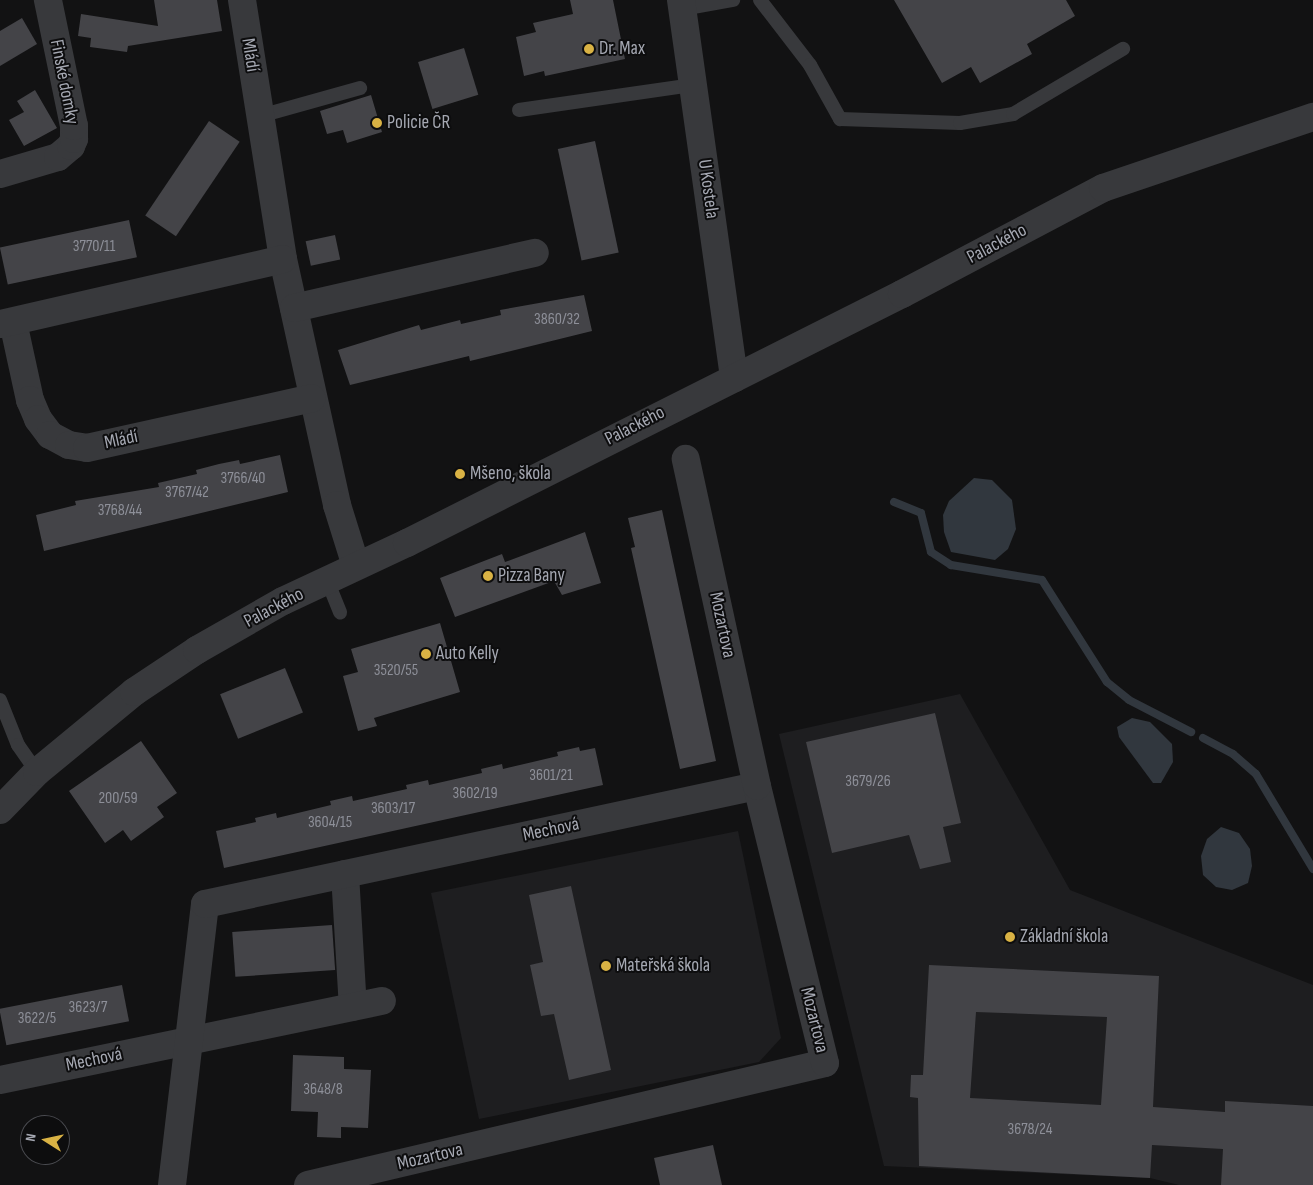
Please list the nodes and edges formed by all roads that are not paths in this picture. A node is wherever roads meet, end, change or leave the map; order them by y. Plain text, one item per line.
1 (48, 0) edge
2 (733, 0) edge
3 (760, 0) edge
4 (244, 1) edge
5 (682, 4) edge
6 (1123, 49) dead end
7 (693, 85) junction
8 (360, 88) dead end
9 (519, 110) dead end
10 (260, 116) junction
11 (1313, 117) edge
12 (0, 174) edge
13 (535, 253) dead end
14 (282, 259) junction
15 (294, 308) junction
16 (6, 323) edge
17 (734, 378) junction
18 (312, 398) junction
19 (686, 459) dead end
20 (356, 566) junction
21 (327, 580) junction
22 (340, 613) dead end
23 (0, 700) edge
24 (37, 772) junction
25 (757, 786) junction
26 (0, 810) edge
27 (345, 874) junction
28 (382, 1001) dead end
29 (353, 1007) junction
30 (188, 1041) junction
31 (0, 1080) edge
32 (172, 1185) edge
33 (308, 1185) edge

1 - 12 street, Finské domky
2 - 5 lane
3 - 6 lane
4 - 10 street, Mládí
5 - 7 street, U Kostela
7 - 9 lane
7 - 17 street, U Kostela
8 - 10 lane
10 - 14 street, Mládí
11 - 17 street, Palackého
13 - 15 street
14 - 15 street, Mládí
14 - 16 street, Mládí
15 - 18 street, Mládí
16 - 18 street, Mládí
17 - 20 street, Palackého
18 - 20 street, Mládí
19 - 25 street, Mozartova
20 - 21 street, Palackého
21 - 22 lane
21 - 24 street, Palackého
23 - 24 lane
24 - 26 street, Palackého
25 - 27 street, Mechová
25 - 33 street, Mozartova
27 - 29 street
27 - 30 street, Mechová
28 - 29 street, Mechová
29 - 30 street, Mechová
30 - 31 street, Mechová
30 - 32 street, Mechová

